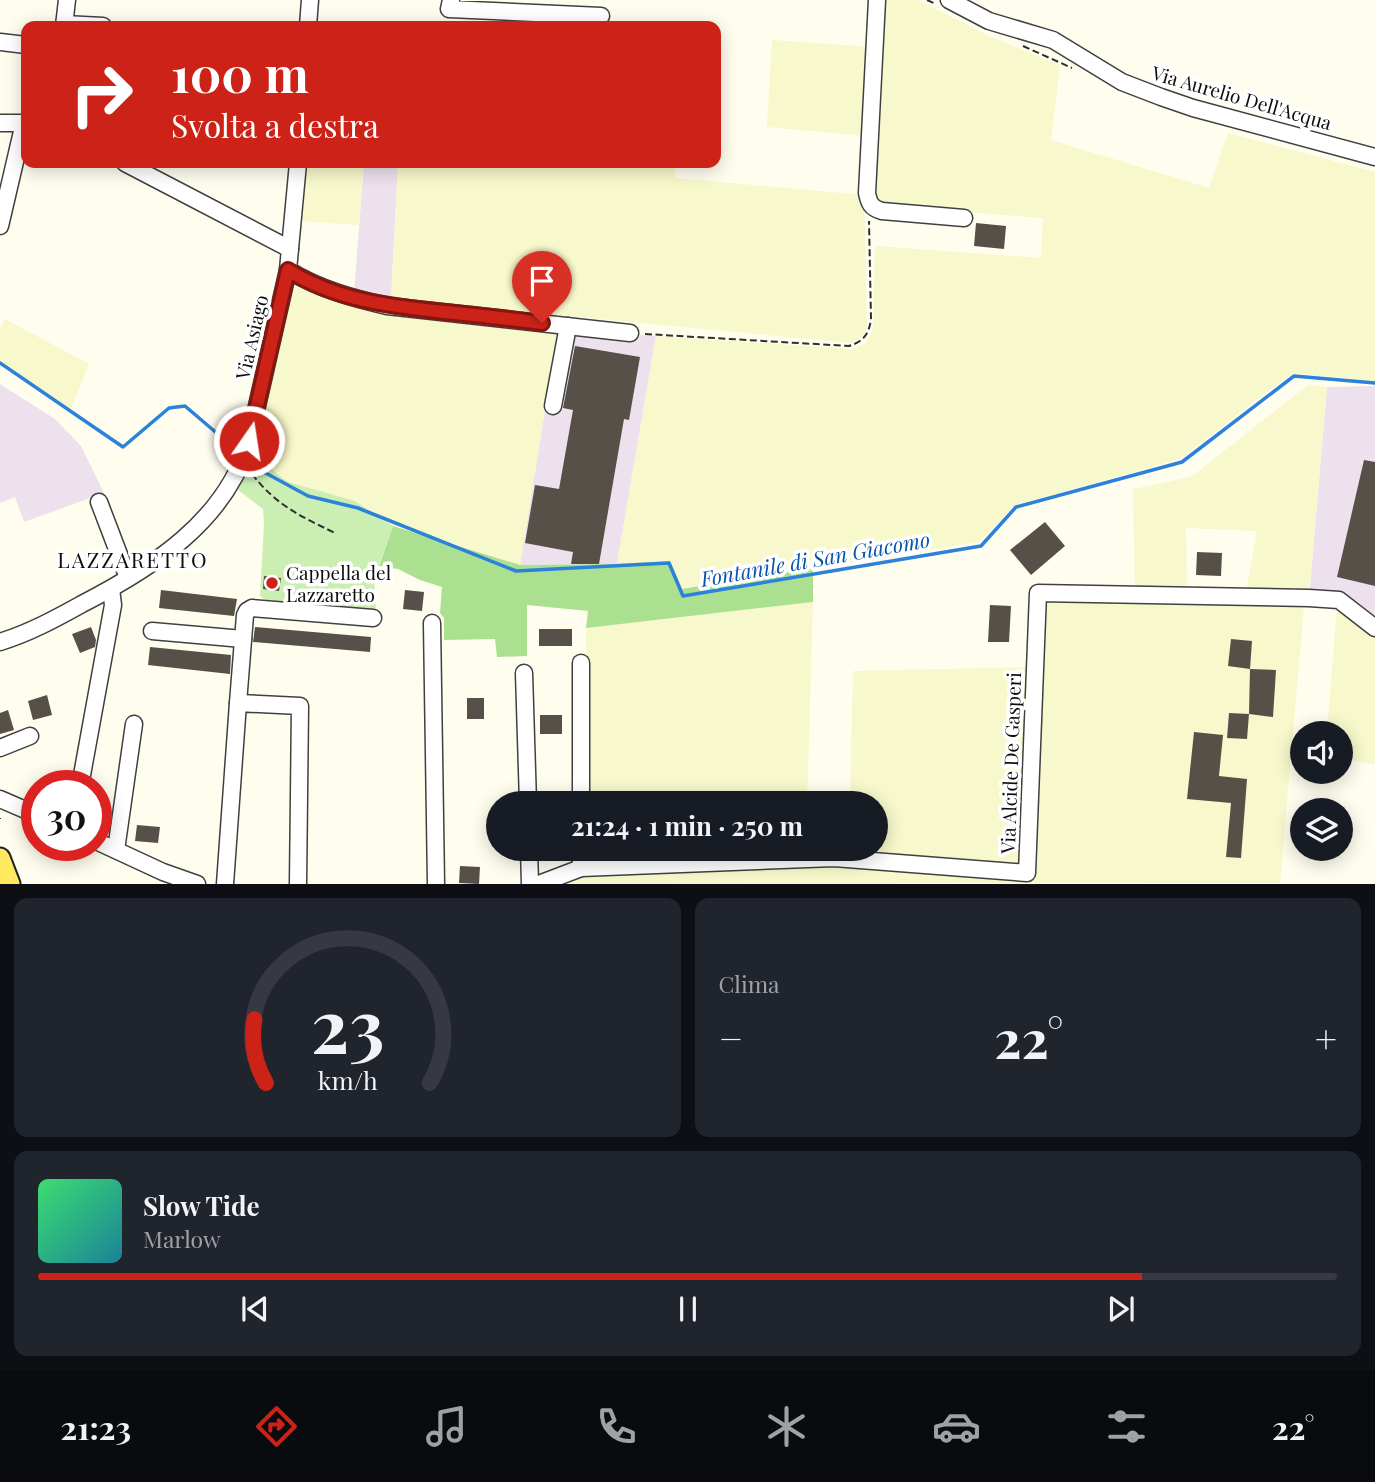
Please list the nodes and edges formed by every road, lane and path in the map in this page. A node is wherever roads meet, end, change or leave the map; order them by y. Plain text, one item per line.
1 (67, 0) edge
2 (310, 0) edge
3 (451, 0) edge
4 (877, 0) edge
5 (949, 0) edge
6 (601, 16) dead end
7 (64, 21) edge
8 (308, 21) edge
9 (0, 42) edge
10 (21, 44) edge
11 (0, 123) edge
12 (21, 123) edge
13 (21, 139) edge
14 (1375, 157) edge
15 (135, 168) edge
16 (298, 168) edge
17 (869, 203) junction
18 (964, 218) dead end
19 (0, 226) edge
20 (290, 249) junction
21 (288, 270) junction
22 (568, 326) junction
23 (630, 333) joint
24 (553, 406) dead end
25 (242, 462) junction
26 (99, 502) dead end
27 (335, 533) dead end
28 (128, 578) junction
29 (111, 589) junction
30 (373, 618) dead end
31 (432, 623) dead end
32 (1375, 628) edge
33 (152, 631) dead end
34 (243, 639) junction
35 (0, 642) edge
36 (581, 663) dead end
37 (524, 673) dead end
38 (238, 703) junction
39 (134, 724) dead end
40 (30, 736) dead end
41 (0, 748) edge
42 (83, 770) edge
43 (528, 791) edge
44 (581, 791) edge
45 (0, 799) edge
46 (21, 808) edge
47 (112, 848) edge
48 (116, 850) junction
49 (0, 858) edge
50 (529, 861) edge
51 (581, 861) edge
52 (581, 868) junction
53 (10, 884) edge
54 (197, 884) edge
55 (225, 884) edge
56 (298, 884) edge
57 (436, 884) edge
58 (530, 884) edge
59 (539, 884) edge

1 - 7 street
2 - 8 street
3 - 6 street
4 - 17 street
5 - 14 street, Via Aurelio Dell'Acqua
9 - 10 street
11 - 12 street
13 - 19 street
15 - 20 street
16 - 20 street, Via Asiago
17 - 18 street
17 - 23 path
20 - 21 street, Via Asiago
21 - 22 street
21 - 25 street, Via Asiago
22 - 23 street
22 - 24 street
25 - 27 path
25 - 28 street, Via Asiago
26 - 28 street
28 - 29 street, Via Asiago
29 - 35 street, Via Asiago
29 - 42 street
30 - 34 street
31 - 57 street
32 - 52 street, Via Alcide De Gasperi
33 - 34 street
34 - 38 street
36 - 44 street
37 - 43 street
38 - 55 street
38 - 56 street
39 - 48 street
40 - 41 street
45 - 46 street
47 - 48 street
48 - 54 street
49 - 53 main road
50 - 58 street
51 - 52 street
52 - 59 street, Via Alcide De Gasperi

